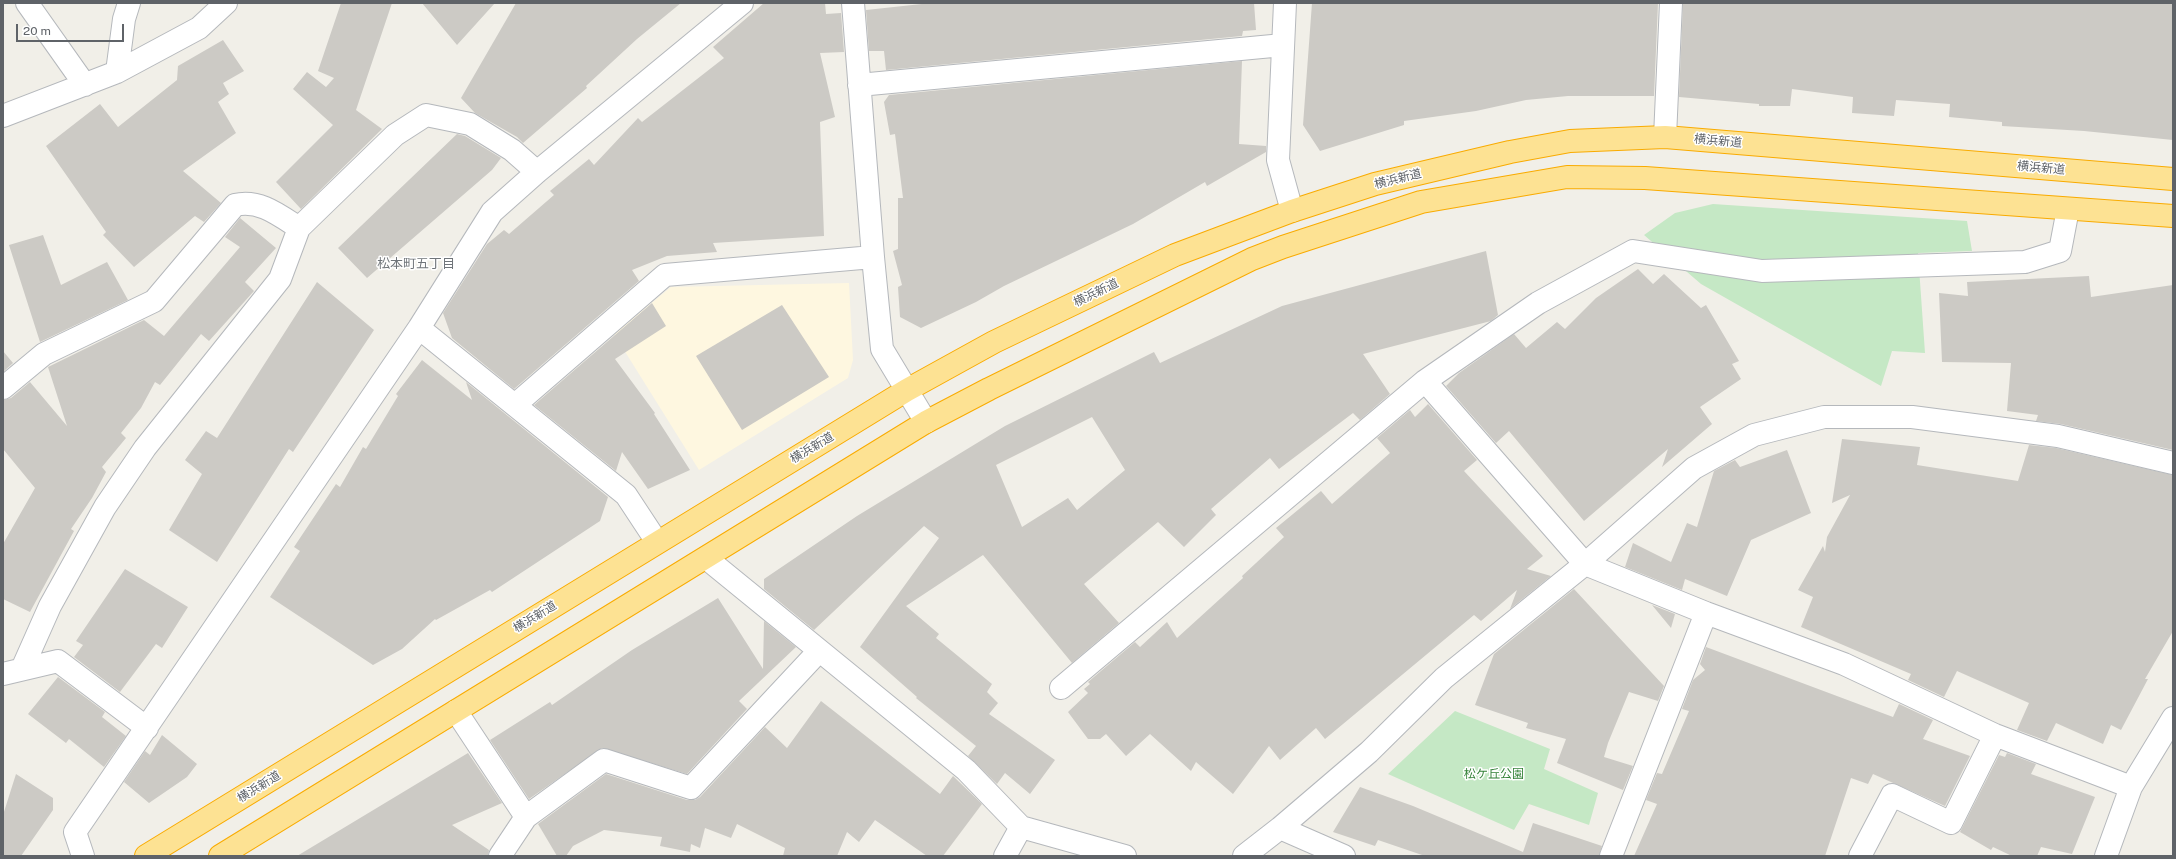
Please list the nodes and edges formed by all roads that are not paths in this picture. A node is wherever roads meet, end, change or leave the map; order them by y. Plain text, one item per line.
1 (27, 3) edge
2 (140, 3) edge
3 (226, 3) edge
4 (742, 3) edge
5 (853, 3) edge
6 (1284, 3) edge
7 (1671, 3) edge
8 (127, 11) edge
9 (1283, 45) junction
10 (117, 72) junction
11 (85, 85) junction
12 (859, 85) junction
13 (3, 116) edge
14 (1664, 137) junction
15 (537, 172) junction
16 (2173, 179) edge
17 (2068, 209) junction
18 (1292, 211) junction
19 (2173, 216) edge
20 (299, 228) junction
21 (873, 257) junction
22 (419, 328) junction
23 (1424, 381) junction
24 (3, 388) edge
25 (907, 390) junction
26 (516, 404) junction
27 (926, 422) junction
28 (2173, 463) edge
29 (657, 542) junction
30 (706, 558) junction
31 (1585, 564) junction
32 (1706, 613) junction
33 (818, 652) junction
34 (12, 672) edge
35 (1061, 688) dead end
36 (456, 712) junction
37 (2173, 718) edge
38 (147, 728) junction
39 (1996, 735) junction
40 (2131, 786) junction
41 (526, 817) junction
42 (1021, 827) junction
43 (1280, 828) junction
44 (228, 854) edge
45 (83, 856) edge
46 (146, 856) edge
47 (500, 856) edge
48 (1005, 856) edge
49 (1125, 856) edge
50 (1244, 856) edge
51 (1344, 856) edge
52 (1612, 856) edge
53 (1860, 856) edge
54 (2106, 856) edge

1 - 11 street
2 - 8 street
3 - 10 street
4 - 15 street
5 - 12 street
6 - 9 street
7 - 14 street
8 - 10 street
9 - 12 street
9 - 18 street
10 - 11 street
11 - 13 street
12 - 21 street
14 - 16 highway, 横浜新道
14 - 18 highway, 横浜新道
15 - 20 street
15 - 22 street
17 - 19 highway
17 - 23 street
17 - 27 highway
18 - 25 highway, 横浜新道
20 - 24 street
20 - 34 street
21 - 25 street
21 - 26 street
22 - 26 street
22 - 38 street
23 - 31 street
23 - 35 street
25 - 27 street
25 - 29 highway, 横浜新道
26 - 29 street
27 - 30 highway
28 - 31 street
29 - 46 highway, 横浜新道
30 - 33 street
30 - 36 highway
31 - 32 street
31 - 43 street
32 - 39 street
32 - 52 street
33 - 41 street
33 - 42 street
34 - 38 street
36 - 41 street
36 - 44 highway
37 - 40 street
38 - 45 street
39 - 40 street
39 - 53 street
40 - 54 street
41 - 47 street
42 - 48 street
42 - 49 street
43 - 50 street
43 - 51 street

